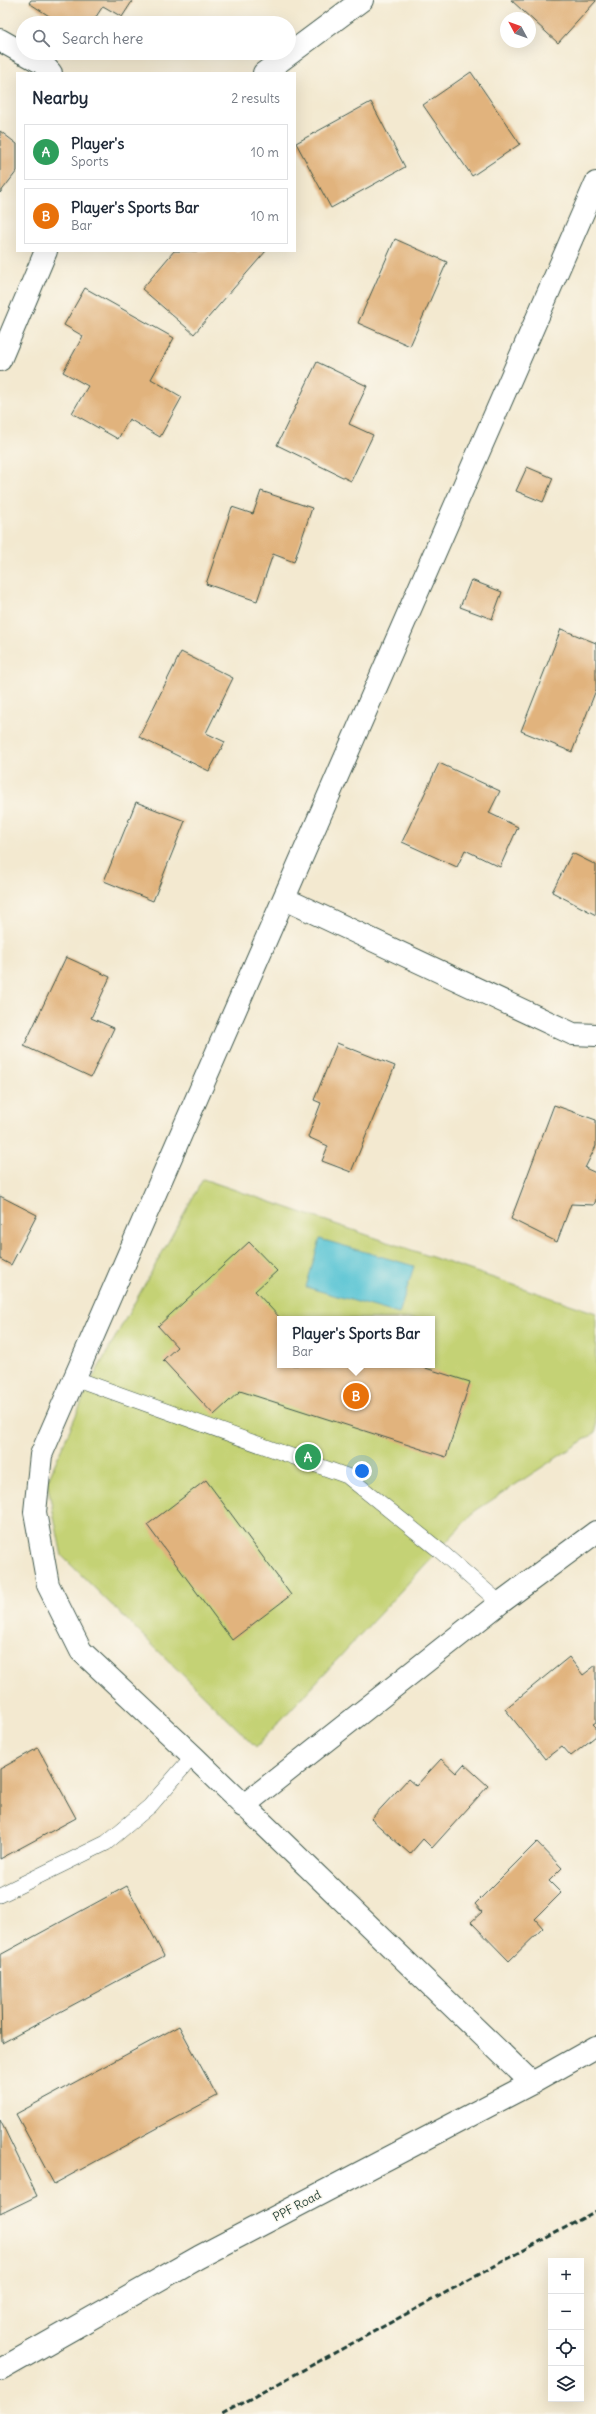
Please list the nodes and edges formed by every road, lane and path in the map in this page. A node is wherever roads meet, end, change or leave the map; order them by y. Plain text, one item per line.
1 (362, 0) edge
2 (0, 40) edge
3 (16, 49) edge
4 (296, 49) edge
5 (36, 60) edge
6 (281, 60) edge
7 (50, 72) edge
8 (265, 72) edge
9 (596, 183) edge
10 (46, 252) edge
11 (0, 360) edge
12 (285, 899) junction
13 (596, 1035) edge
14 (74, 1378) junction
15 (596, 1532) edge
16 (500, 1603) junction
17 (193, 1756) junction
18 (244, 1806) junction
19 (0, 1895) edge
20 (596, 2047) edge
21 (532, 2083) junction
22 (0, 2370) edge

1 - 4 street
2 - 3 street
5 - 7 street
6 - 8 street
9 - 12 street
10 - 11 street
12 - 13 street
12 - 14 street
14 - 16 lane
14 - 17 street
15 - 16 street
16 - 18 street
17 - 18 street
17 - 19 lane
18 - 21 street
20 - 21 street, PPF Road
21 - 22 street, PPF Road

